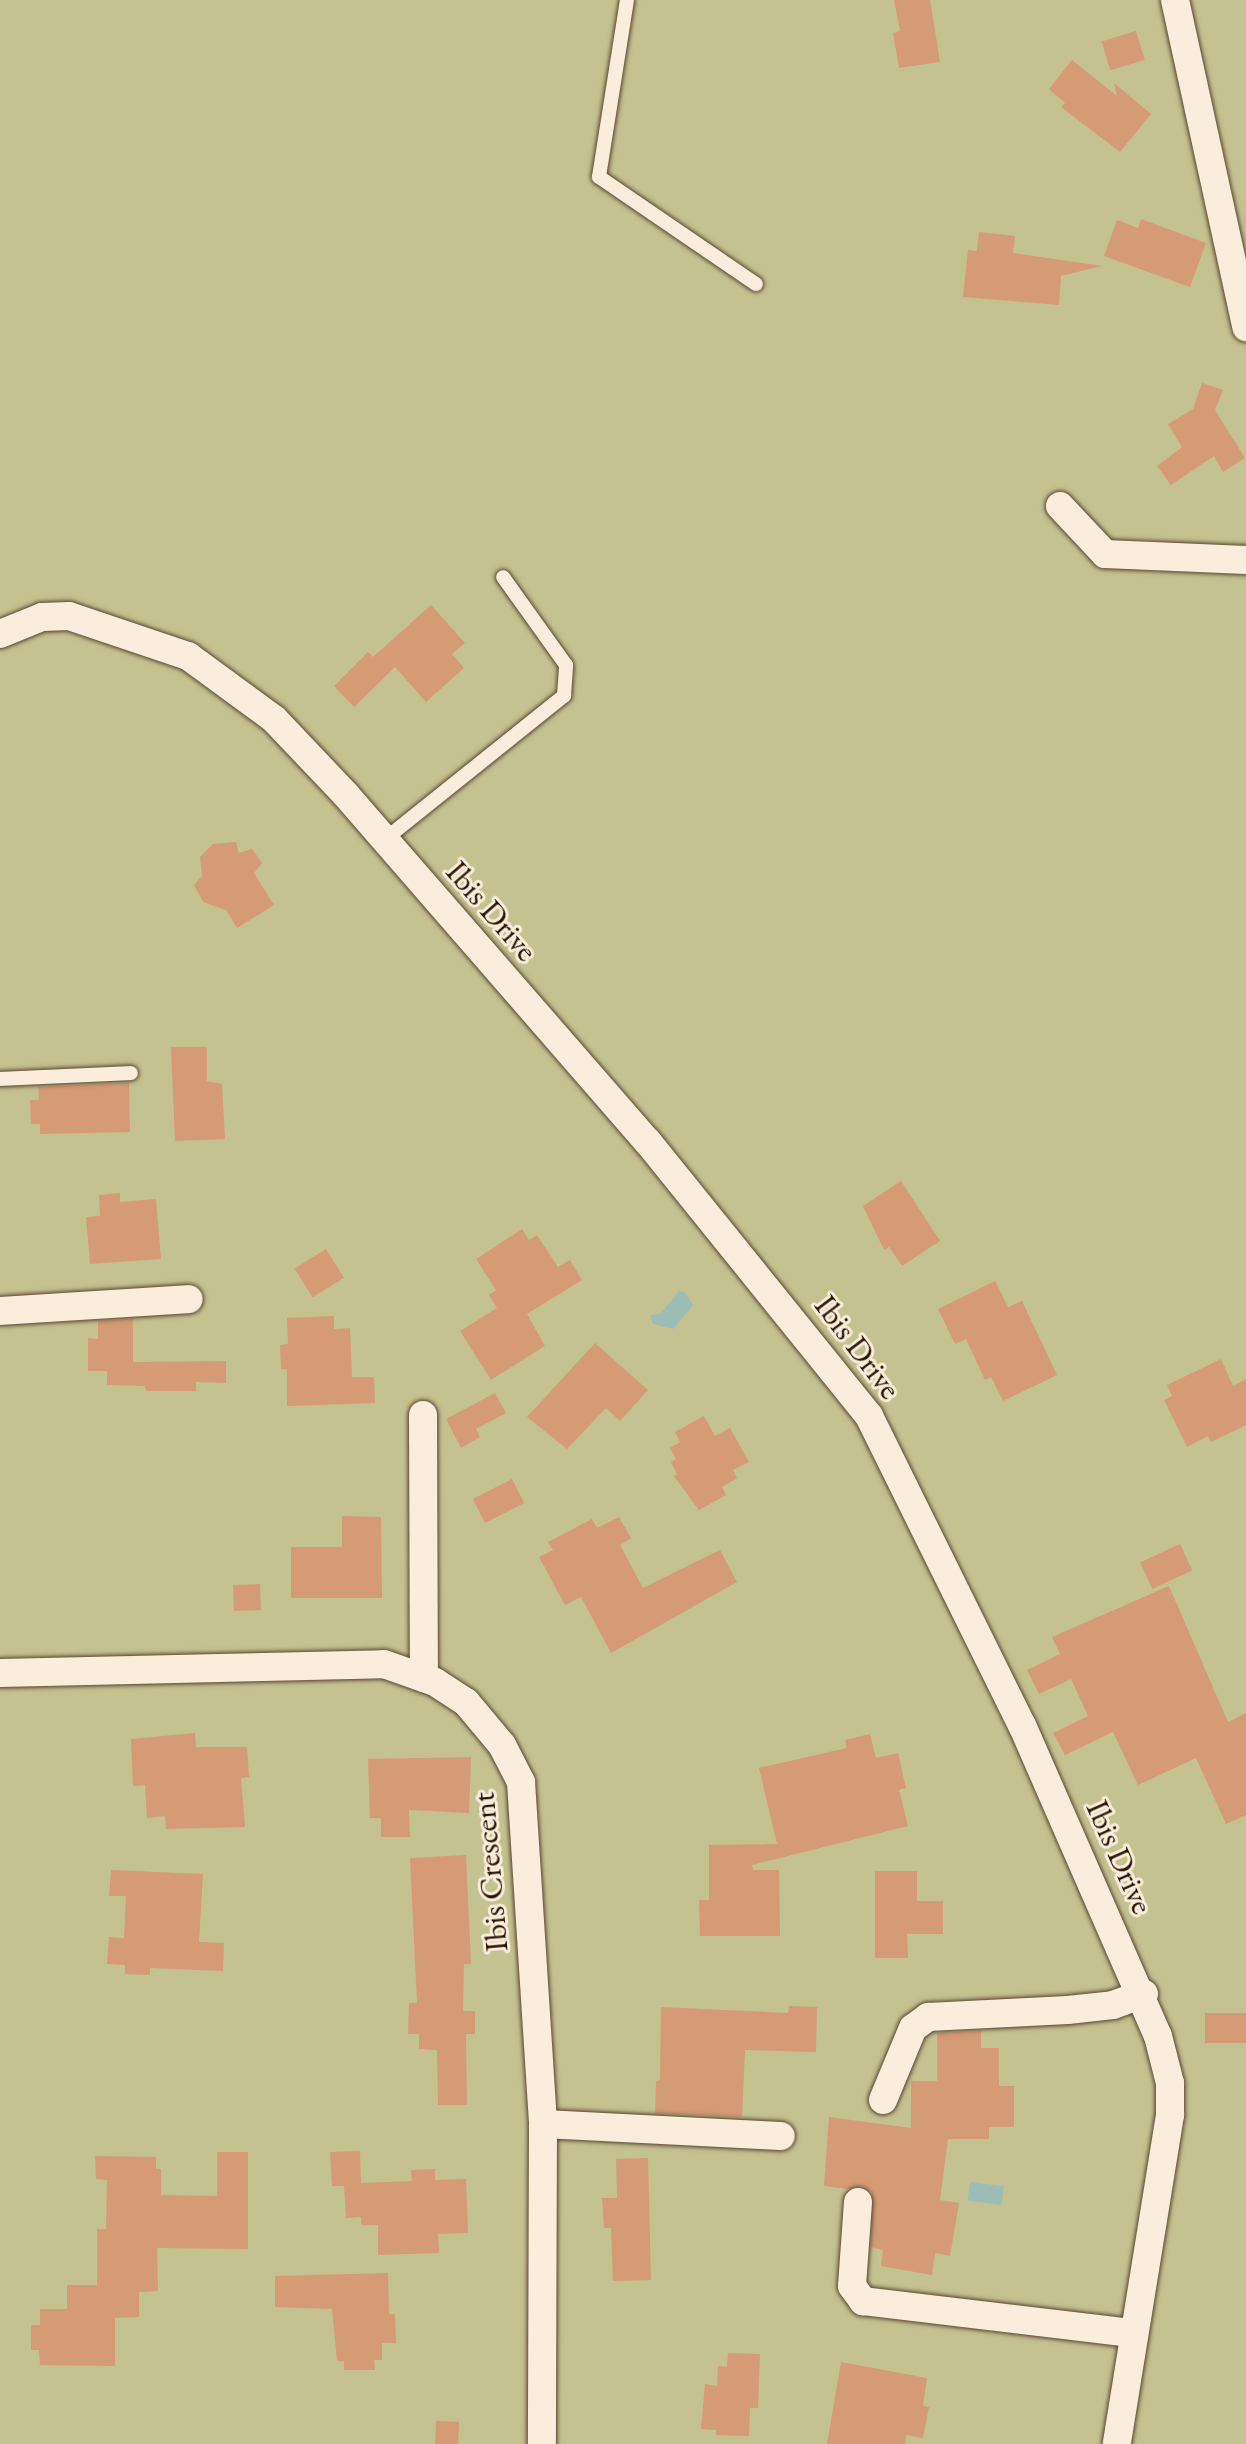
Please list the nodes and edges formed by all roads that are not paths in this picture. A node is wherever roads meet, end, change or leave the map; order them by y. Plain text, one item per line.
1 (627, 0) edge
2 (1175, 0) edge
3 (756, 284) dead end
4 (1246, 327) edge
5 (1060, 506) dead end
6 (1246, 561) edge
7 (503, 577) dead end
8 (0, 634) edge
9 (384, 840) junction
10 (131, 1073) dead end
11 (0, 1079) edge
12 (189, 1299) dead end
13 (0, 1311) edge
14 (423, 1415) dead end
15 (0, 1673) edge
16 (424, 1678) junction
17 (1144, 1994) junction
18 (883, 2101) dead end
19 (543, 2124) junction
20 (781, 2136) dead end
21 (858, 2202) dead end
22 (1132, 2333) junction
23 (542, 2444) edge
24 (1117, 2444) edge

1 - 3 lane
2 - 4 street
5 - 6 street
7 - 9 lane
8 - 9 street, Ibis Drive
9 - 17 street, Ibis Drive
10 - 11 lane
12 - 13 street
14 - 16 street
15 - 16 street, Ibis Crescent
16 - 19 street, Ibis Crescent
17 - 18 street
17 - 22 street, Ibis Drive
19 - 20 street
19 - 23 street, Ibis Crescent
21 - 22 street
22 - 24 street, Ibis Drive

